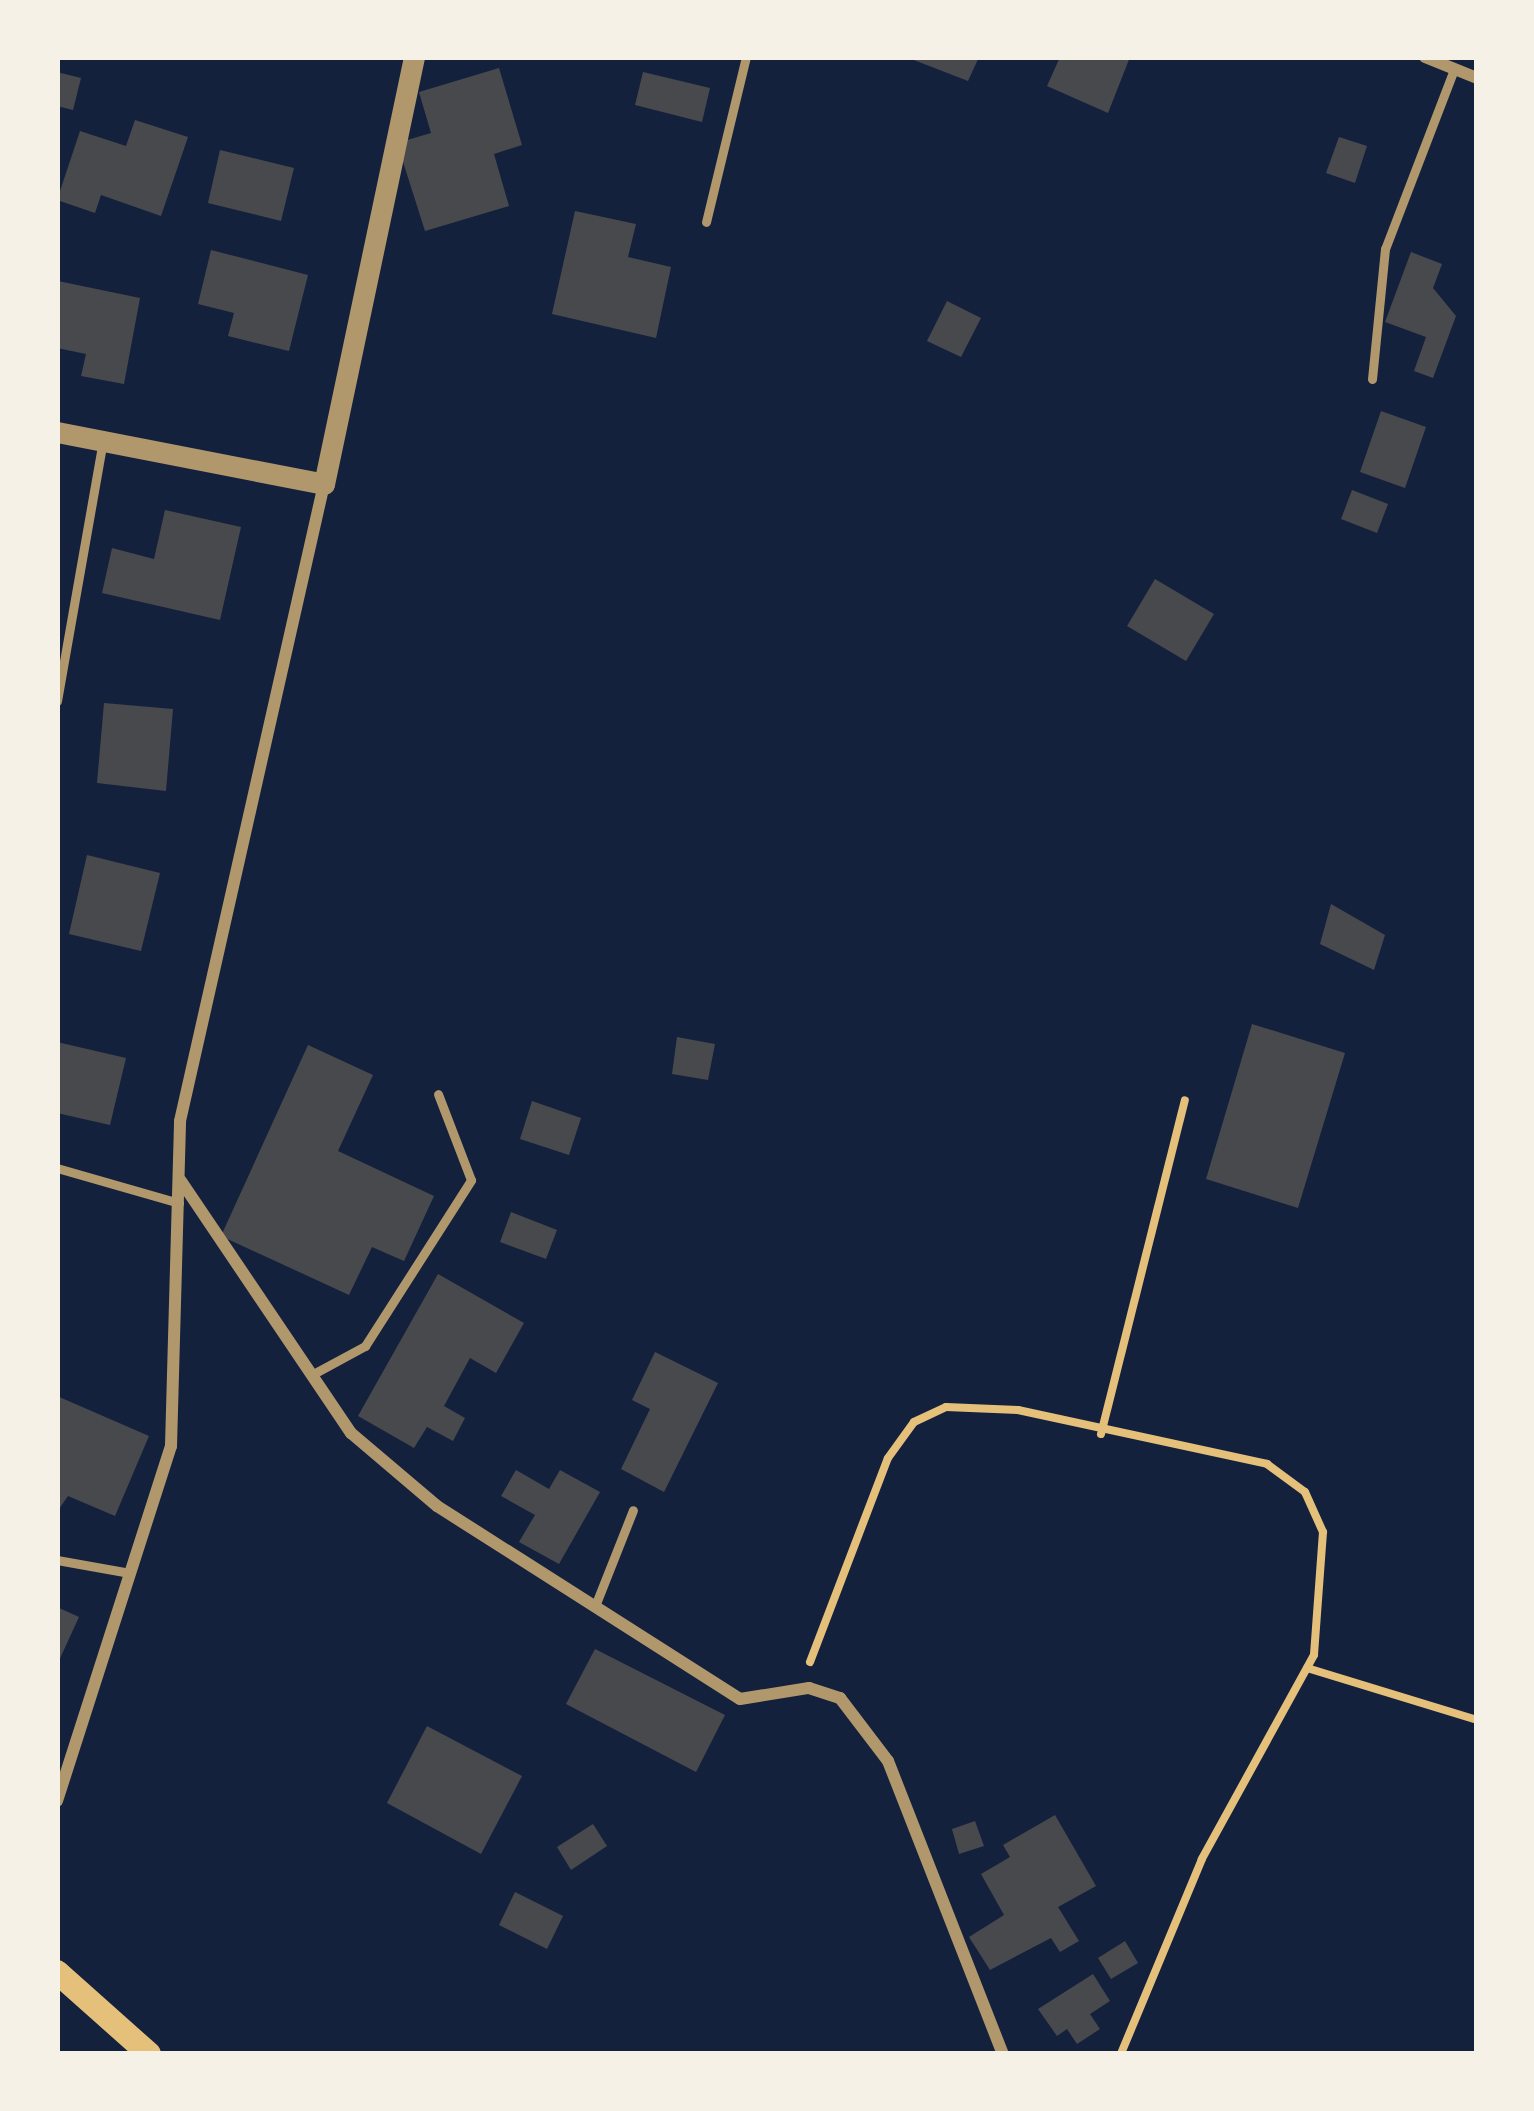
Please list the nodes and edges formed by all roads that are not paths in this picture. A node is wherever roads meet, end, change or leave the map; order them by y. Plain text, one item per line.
1 (414, 57) edge
2 (746, 57) edge
3 (1425, 57) edge
4 (1454, 69) junction
5 (1477, 78) edge
6 (706, 221) dead end
7 (1372, 379) dead end
8 (57, 432) edge
9 (103, 441) junction
10 (324, 484) junction
11 (57, 701) edge
12 (438, 1094) dead end
13 (57, 1168) edge
14 (180, 1180) junction
15 (180, 1204) junction
16 (315, 1373) junction
17 (633, 1510) dead end
18 (57, 1560) edge
19 (130, 1573) junction
20 (595, 1606) junction
21 (57, 1801) edge
22 (57, 1972) edge
23 (149, 2054) edge
24 (1003, 2054) edge

1 - 10 street
2 - 6 lane
3 - 4 street
4 - 5 street
4 - 7 lane
8 - 9 street
9 - 10 street
9 - 11 lane
10 - 14 street
12 - 16 lane
13 - 15 lane
14 - 15 street
14 - 16 street
15 - 19 street
16 - 20 street
17 - 20 lane
18 - 19 lane
19 - 21 street
20 - 24 street
22 - 23 main road

